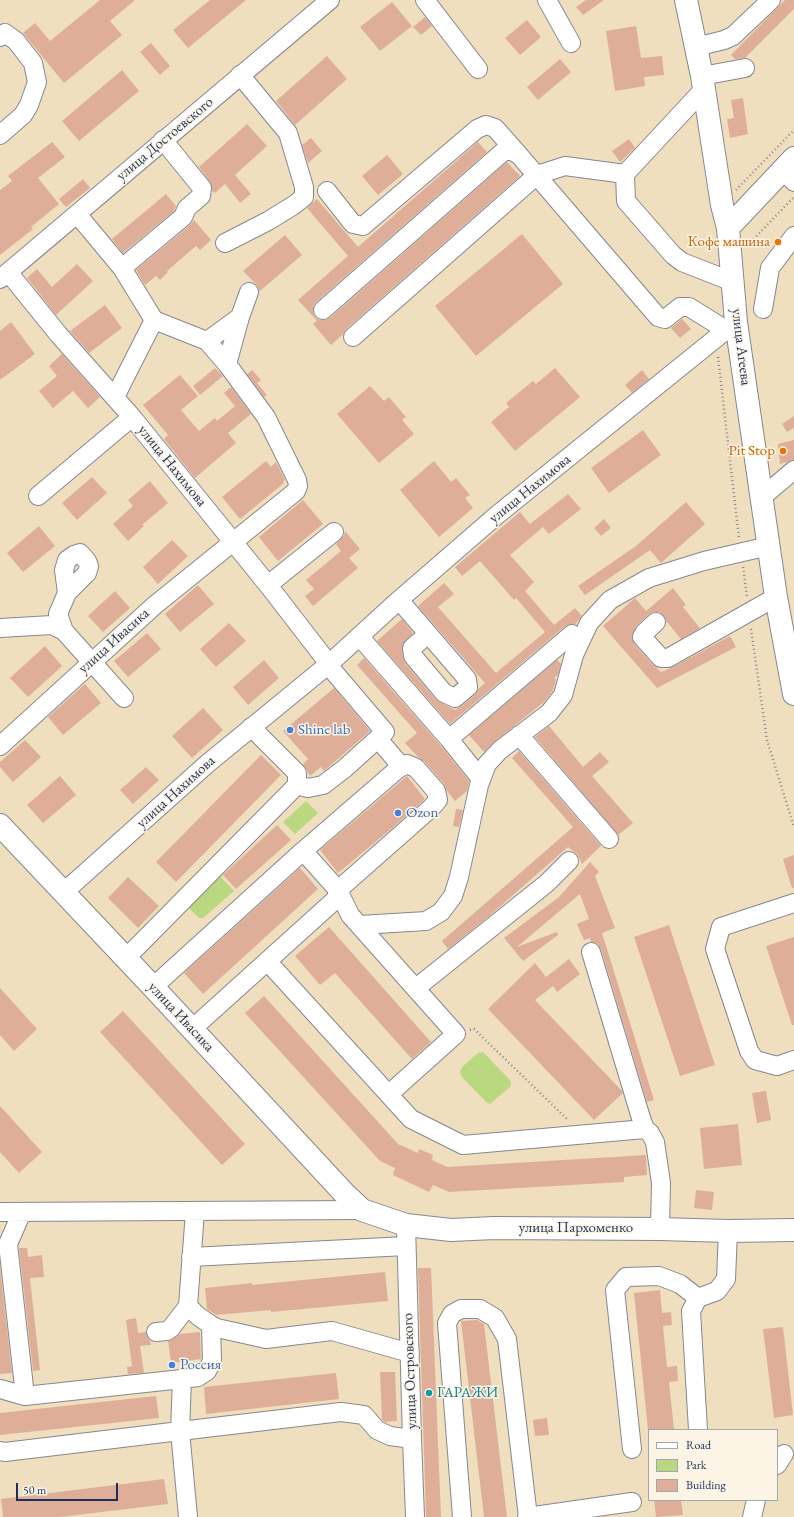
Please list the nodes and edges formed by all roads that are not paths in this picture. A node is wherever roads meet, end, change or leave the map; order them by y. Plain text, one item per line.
1 (330, 0) edge
2 (425, 0) edge
3 (547, 0) edge
4 (686, 0) edge
5 (771, 0) edge
6 (0, 37) edge
7 (571, 44) dead end
8 (696, 47) junction
9 (745, 68) dead end
10 (478, 69) dead end
11 (240, 76) junction
12 (703, 83) junction
13 (0, 135) edge
14 (163, 140) junction
15 (519, 155) junction
16 (790, 170) edge
17 (625, 174) junction
18 (536, 175) junction
19 (327, 191) dead end
20 (77, 214) junction
21 (728, 228) junction
22 (794, 236) edge
23 (225, 243) dead end
24 (122, 268) junction
25 (4, 275) edge
26 (733, 282) junction
27 (249, 292) dead end
28 (763, 309) dead end
29 (322, 310) dead end
30 (240, 317) junction
31 (154, 320) junction
32 (726, 330) junction
33 (353, 337) dead end
34 (206, 341) junction
35 (227, 364) junction
36 (115, 397) junction
37 (132, 417) junction
38 (794, 470) edge
39 (38, 496) dead end
40 (762, 498) junction
41 (334, 532) dead end
42 (234, 542) junction
43 (769, 546) junction
44 (268, 585) junction
45 (67, 593) dead end
46 (776, 597) junction
47 (399, 600) junction
48 (656, 622) dead end
49 (0, 628) edge
50 (64, 631) junction
51 (572, 634) dead end
52 (359, 636) junction
53 (420, 641) dead end
54 (91, 662) junction
55 (328, 665) junction
56 (794, 694) edge
57 (124, 698) dead end
58 (251, 727) junction
59 (519, 736) junction
60 (378, 739) junction
61 (449, 739) junction
62 (0, 746) edge
63 (402, 767) junction
64 (481, 779) junction
65 (298, 785) junction
66 (0, 825) edge
67 (609, 839) dead end
68 (303, 851) junction
69 (570, 861) dead end
70 (338, 890) junction
71 (64, 892) junction
72 (794, 903) edge
73 (360, 925) junction
74 (591, 952) dead end
75 (126, 958) junction
76 (267, 961) junction
77 (153, 987) junction
78 (416, 988) junction
79 (192, 1029) junction
80 (794, 1060) edge
81 (389, 1094) junction
82 (645, 1129) junction
83 (362, 1210) junction
84 (195, 1211) junction
85 (0, 1212) edge
86 (22, 1212) junction
87 (406, 1225) junction
88 (660, 1229) junction
89 (794, 1230) edge
90 (728, 1231) junction
91 (406, 1246) junction
92 (192, 1257) junction
93 (698, 1298) junction
94 (188, 1306) junction
95 (211, 1325) junction
96 (156, 1332) dead end
97 (410, 1353) junction
98 (182, 1379) junction
99 (0, 1389) edge
100 (25, 1396) junction
101 (698, 1429) edge
102 (180, 1431) junction
103 (412, 1439) junction
104 (632, 1449) dead end
105 (0, 1451) edge
106 (756, 1501) edge
107 (632, 1502) dead end
108 (188, 1517) edge
109 (415, 1517) edge
110 (462, 1517) edge
111 (528, 1517) edge
112 (752, 1517) edge

1 - 11 street, улица Достоевского
2 - 10 street
3 - 7 street
4 - 8 main road, улица Агеева
5 - 8 street
6 - 13 street
8 - 12 main road, улица Агеева
9 - 12 street
11 - 14 street, улица Достоевского
11 - 23 street
12 - 17 street
12 - 21 main road, улица Агеева
14 - 20 street, улица Достоевского
14 - 24 street
15 - 18 street
15 - 19 street
15 - 29 street
16 - 21 main road
17 - 18 street
17 - 26 street
18 - 32 street
18 - 33 street
20 - 24 street
20 - 25 street, улица Достоевского
21 - 26 main road, улица Агеева
22 - 28 street
24 - 31 street
25 - 36 street, улица Нахимова
26 - 32 main road, улица Агеева
27 - 30 street
30 - 34 street
30 - 35 street
31 - 34 street
31 - 36 street
32 - 40 main road, улица Агеева
32 - 47 street, улица Нахимова
34 - 35 street
35 - 42 street, улица Ивасика
36 - 37 street, улица Нахимова
37 - 39 street
37 - 42 street, улица Нахимова
38 - 40 street
40 - 43 main road, улица Агеева
41 - 44 street
42 - 44 street, улица Нахимова
42 - 54 street, улица Ивасика
43 - 46 main road, улица Агеева
43 - 59 street
44 - 55 street, улица Нахимова
45 - 50 street
46 - 48 street
46 - 56 main road, улица Агеева
47 - 52 street, улица Нахимова
47 - 53 street
49 - 50 street
50 - 54 street
51 - 61 street
52 - 55 street, улица Нахимова
52 - 61 street
54 - 57 street
54 - 62 street, улица Ивасика
55 - 58 street, улица Нахимова
55 - 60 street
58 - 65 street
58 - 71 street, улица Нахимова
59 - 64 street
59 - 67 street
60 - 63 street
60 - 65 street
61 - 64 street
63 - 68 street
63 - 70 street
64 - 73 street
65 - 75 street
66 - 71 main road, улица Ивасика
68 - 70 street
68 - 77 street
69 - 78 street
70 - 73 street
70 - 76 street
71 - 75 main road, улица Ивасика
72 - 80 street
73 - 78 street
74 - 82 street
75 - 77 main road, улица Ивасика
76 - 79 street
76 - 81 street
77 - 79 main road, улица Ивасика
78 - 81 street
79 - 83 main road, улица Ивасика
81 - 82 street
82 - 88 street
83 - 84 street
83 - 87 main road, улица Пархоменко
84 - 86 street
84 - 92 street
85 - 86 street
86 - 100 street
87 - 88 main road, улица Пархоменко
87 - 91 street, улица Островского
88 - 90 main road, улица Пархоменко
89 - 90 main road, улица Пархоменко
90 - 93 street
91 - 92 street
91 - 97 street, улица Островского
92 - 94 street
93 - 101 street
93 - 104 street
94 - 95 street
94 - 96 street
95 - 97 street
95 - 98 street
97 - 103 street, улица Островского
98 - 100 street
98 - 102 street
99 - 100 street
102 - 103 street
102 - 105 street
102 - 108 street
103 - 109 street, улица Островского
106 - 112 street
107 - 111 street
110 - 111 street

